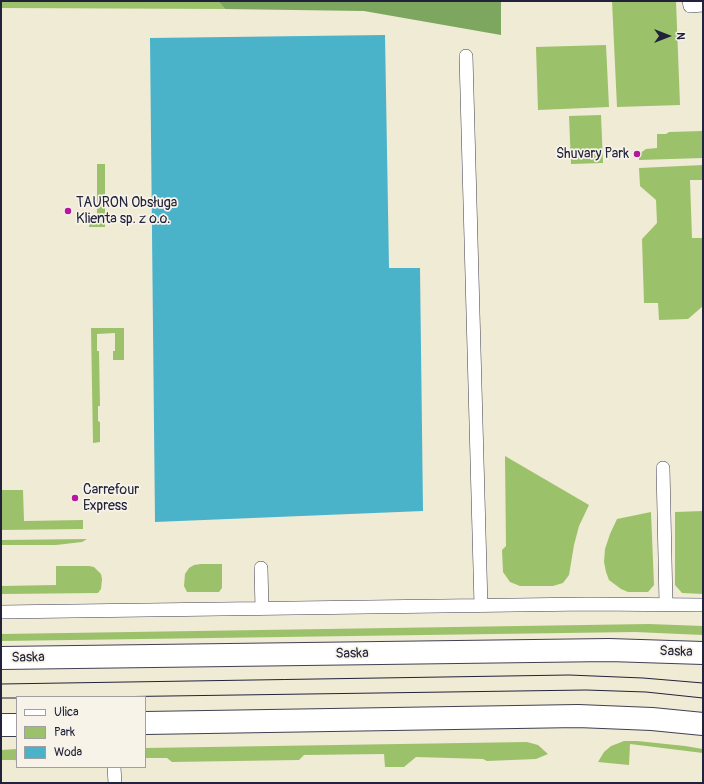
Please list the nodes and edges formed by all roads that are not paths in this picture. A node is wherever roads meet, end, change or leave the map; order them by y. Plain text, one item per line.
1 (688, 1) edge
2 (703, 5) edge
3 (466, 56) dead end
4 (663, 468) dead end
5 (261, 568) dead end
6 (666, 604) junction
7 (703, 605) edge
8 (481, 606) junction
9 (262, 609) junction
10 (1, 612) edge
11 (703, 653) edge
12 (1, 658) edge
13 (146, 723) edge
14 (703, 724) edge
15 (1, 725) edge
16 (16, 725) edge
17 (114, 768) edge
18 (115, 783) edge

1 - 2 lane
3 - 8 lane
4 - 6 lane
5 - 9 lane
6 - 7 lane
6 - 8 lane
8 - 9 lane
9 - 10 lane
11 - 12 street, Saska
13 - 14 street
15 - 16 street
17 - 18 lane

